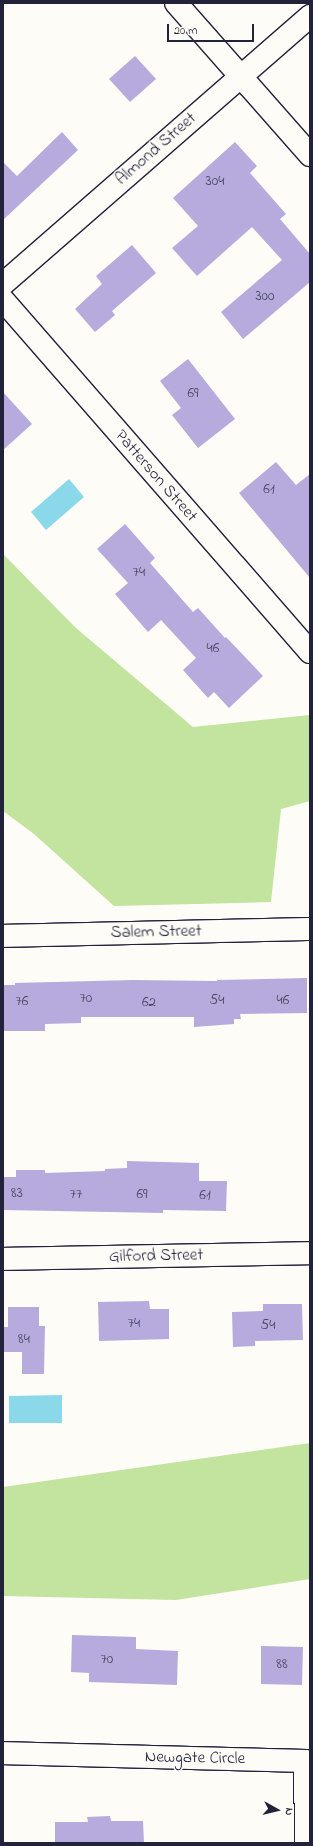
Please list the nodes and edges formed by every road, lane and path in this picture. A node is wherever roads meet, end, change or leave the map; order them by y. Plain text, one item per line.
1 (176, 3) edge
2 (310, 16) edge
3 (241, 76) junction
4 (310, 155) edge
5 (3, 284) edge
6 (3, 300) edge
7 (310, 652) edge
8 (310, 929) edge
9 (3, 936) edge
10 (310, 1253) edge
11 (3, 1259) edge
12 (3, 1753) edge
13 (306, 1843) edge

1 - 3 street
2 - 3 street, Almond Street
3 - 4 street
3 - 5 street, Almond Street
6 - 7 street, Patterson Street
8 - 9 street, Salem Street
10 - 11 street, Gilford Street
12 - 13 street, Newgate Circle

